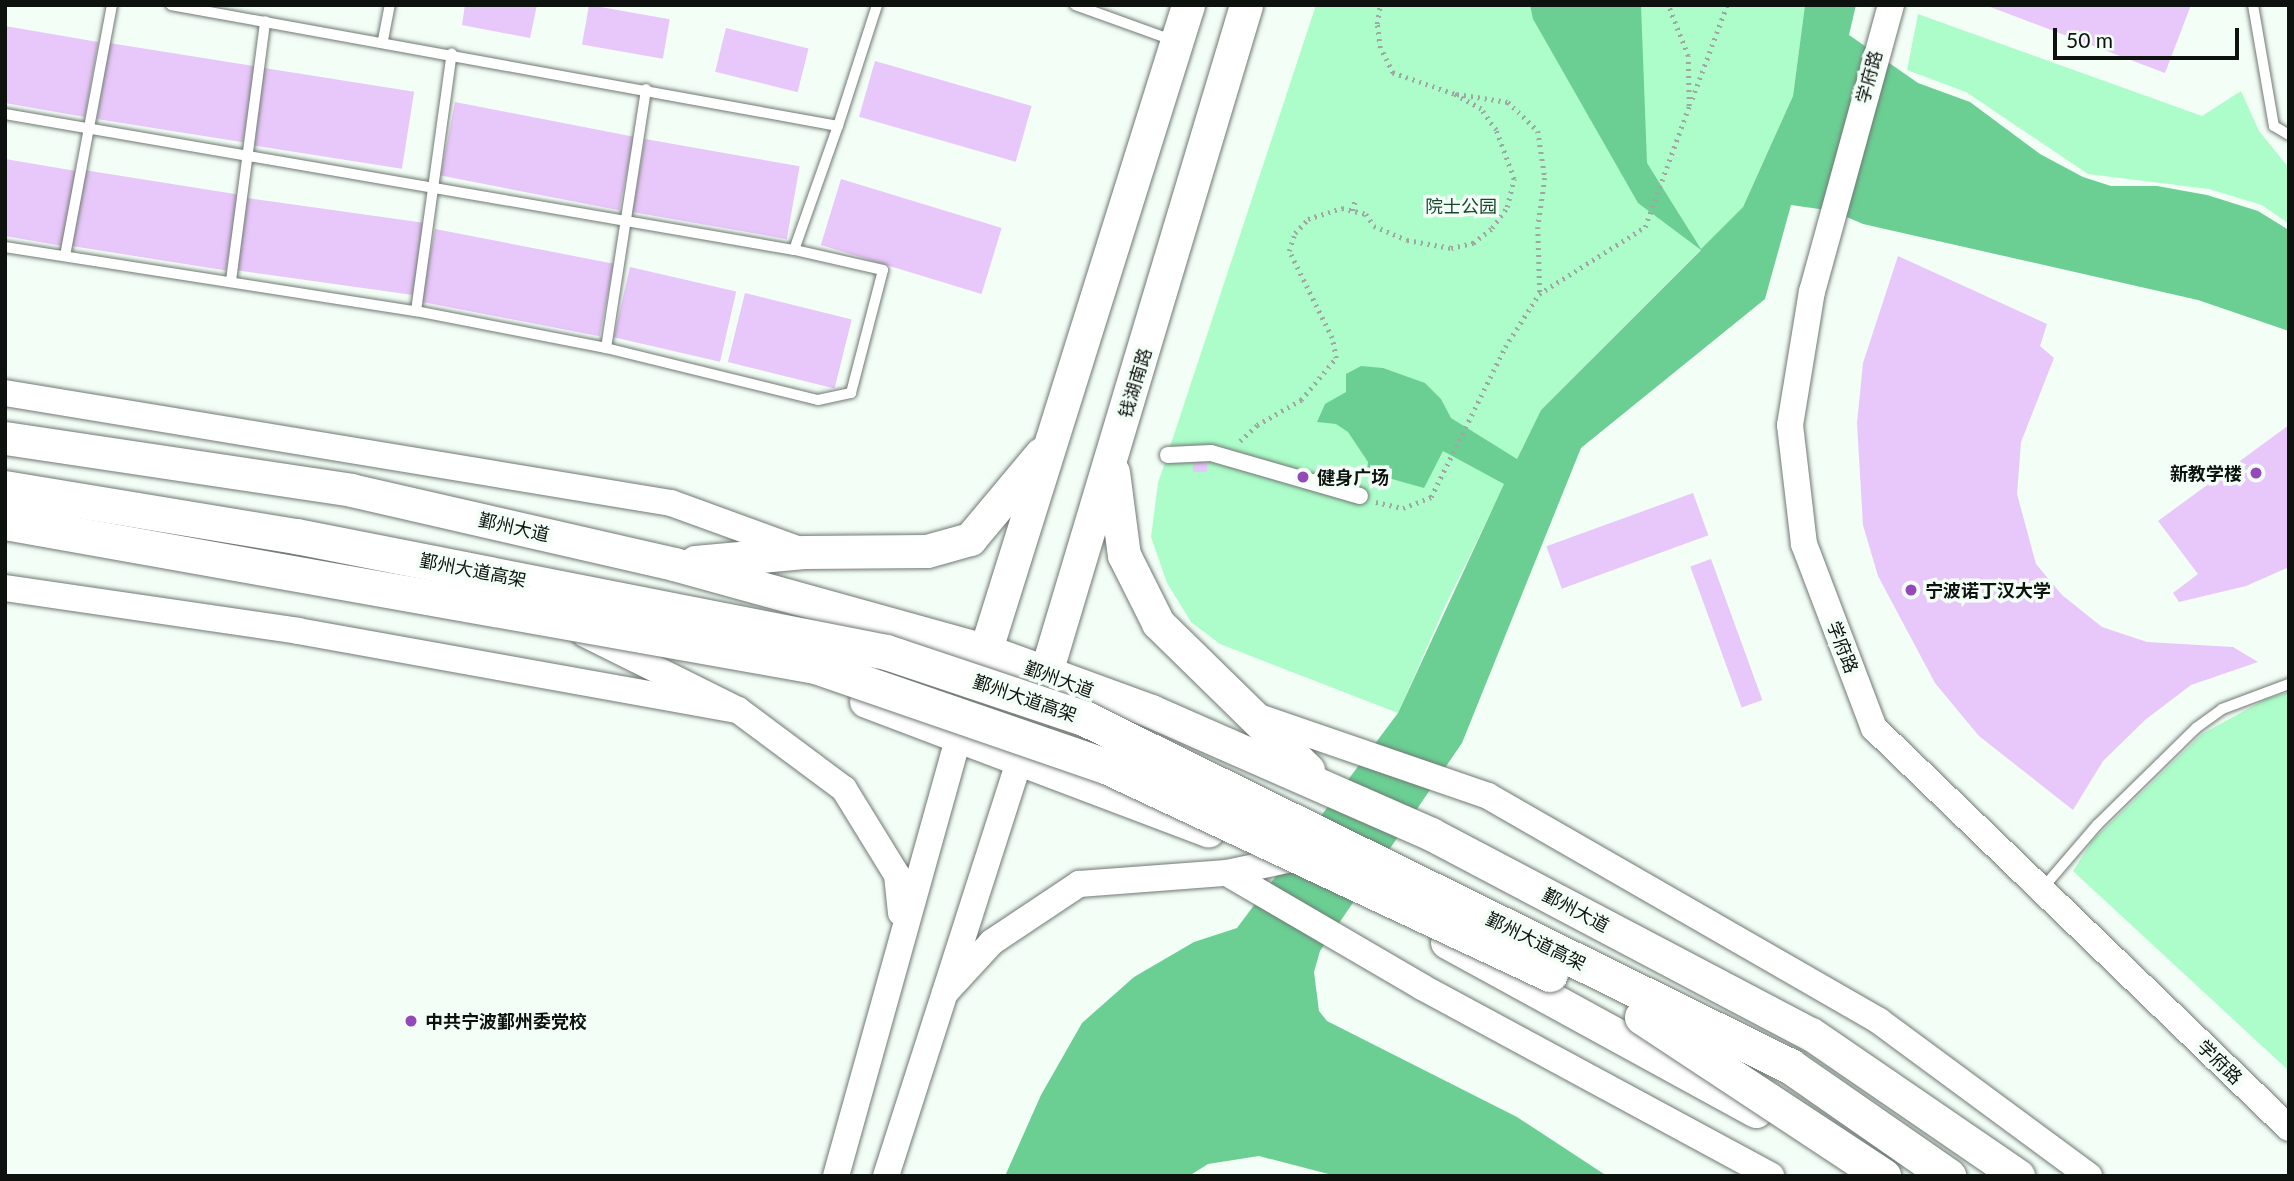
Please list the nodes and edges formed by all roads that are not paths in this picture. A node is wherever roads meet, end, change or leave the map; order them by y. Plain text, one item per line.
1 (112, 5) edge
2 (171, 5) edge
3 (390, 5) edge
4 (877, 5) edge
5 (1075, 5) edge
6 (1188, 5) edge
7 (1246, 5) edge
8 (1891, 5) edge
9 (2253, 5) edge
10 (265, 21) junction
11 (383, 40) junction
12 (1177, 42) junction
13 (452, 53) junction
14 (646, 89) junction
15 (5, 114) edge
16 (838, 126) junction
17 (89, 128) junction
18 (2289, 135) edge
19 (245, 155) junction
20 (433, 188) junction
21 (626, 221) junction
22 (5, 247) edge
23 (794, 250) junction
24 (65, 256) junction
25 (231, 281) junction
26 (416, 311) junction
27 (606, 348) junction
28 (5, 393) edge
29 (1055, 436) junction
30 (5, 438) edge
31 (1168, 455) dead end
32 (1111, 461) junction
33 (5, 488) edge
34 (1360, 496) road end
35 (5, 522) edge
36 (5, 537) edge
37 (804, 552) junction
38 (674, 564) junction
39 (5, 588) edge
40 (585, 634) junction
41 (987, 651) junction
42 (1045, 675) junction
43 (2289, 684) edge
44 (738, 710) junction
45 (1247, 713) junction
46 (959, 735) junction
47 (1020, 759) junction
48 (1328, 789) junction
49 (1287, 860) junction
50 (1227, 873) junction
51 (2042, 889) junction
52 (903, 924) junction
53 (939, 1000) junction
54 (2289, 1128) edge
55 (836, 1176) edge
56 (886, 1176) edge
57 (1771, 1176) edge
58 (1856, 1176) edge
59 (1883, 1176) edge
60 (1948, 1176) edge
61 (2018, 1176) edge
62 (2089, 1176) edge

1 - 17 lane
2 - 10 lane
3 - 11 lane
4 - 16 lane
5 - 12 lane
6 - 12 main road
7 - 32 main road, 钱湖南路
8 - 51 street, 学府路
9 - 18 lane
10 - 11 lane
10 - 19 lane
11 - 13 lane
12 - 29 main road
13 - 14 lane
13 - 20 lane
14 - 16 lane
14 - 21 lane
15 - 17 lane
16 - 23 lane
17 - 19 lane
17 - 24 lane
19 - 20 lane
19 - 25 lane
20 - 21 lane
20 - 26 lane
21 - 23 lane
21 - 27 lane
22 - 24 lane
23 - 27 lane
24 - 25 lane
25 - 26 lane
26 - 27 lane
28 - 37 street
29 - 37 main road
29 - 41 main road
30 - 38 main road, 鄞州大道
31 - 34 street
32 - 42 main road, 钱湖南路
32 - 45 main road
33 - 60 highway, 鄞州大道高架, bridge
35 - 59 highway, 鄞州大道高架, bridge
36 - 40 main road
37 - 38 main road
38 - 41 main road, 鄞州大道
39 - 44 street
40 - 44 street
40 - 46 main road
41 - 42 main road, 鄞州大道
41 - 46 main road
42 - 47 main road, 钱湖南路
42 - 48 main road, 鄞州大道
43 - 51 lane
44 - 52 street
45 - 48 main road
45 - 62 street
46 - 47 main road
46 - 52 street
47 - 49 main road
47 - 53 street
48 - 61 main road, 鄞州大道
49 - 50 street
49 - 58 main road
50 - 53 street
50 - 57 street
51 - 54 street, 学府路
52 - 55 street
53 - 56 street

